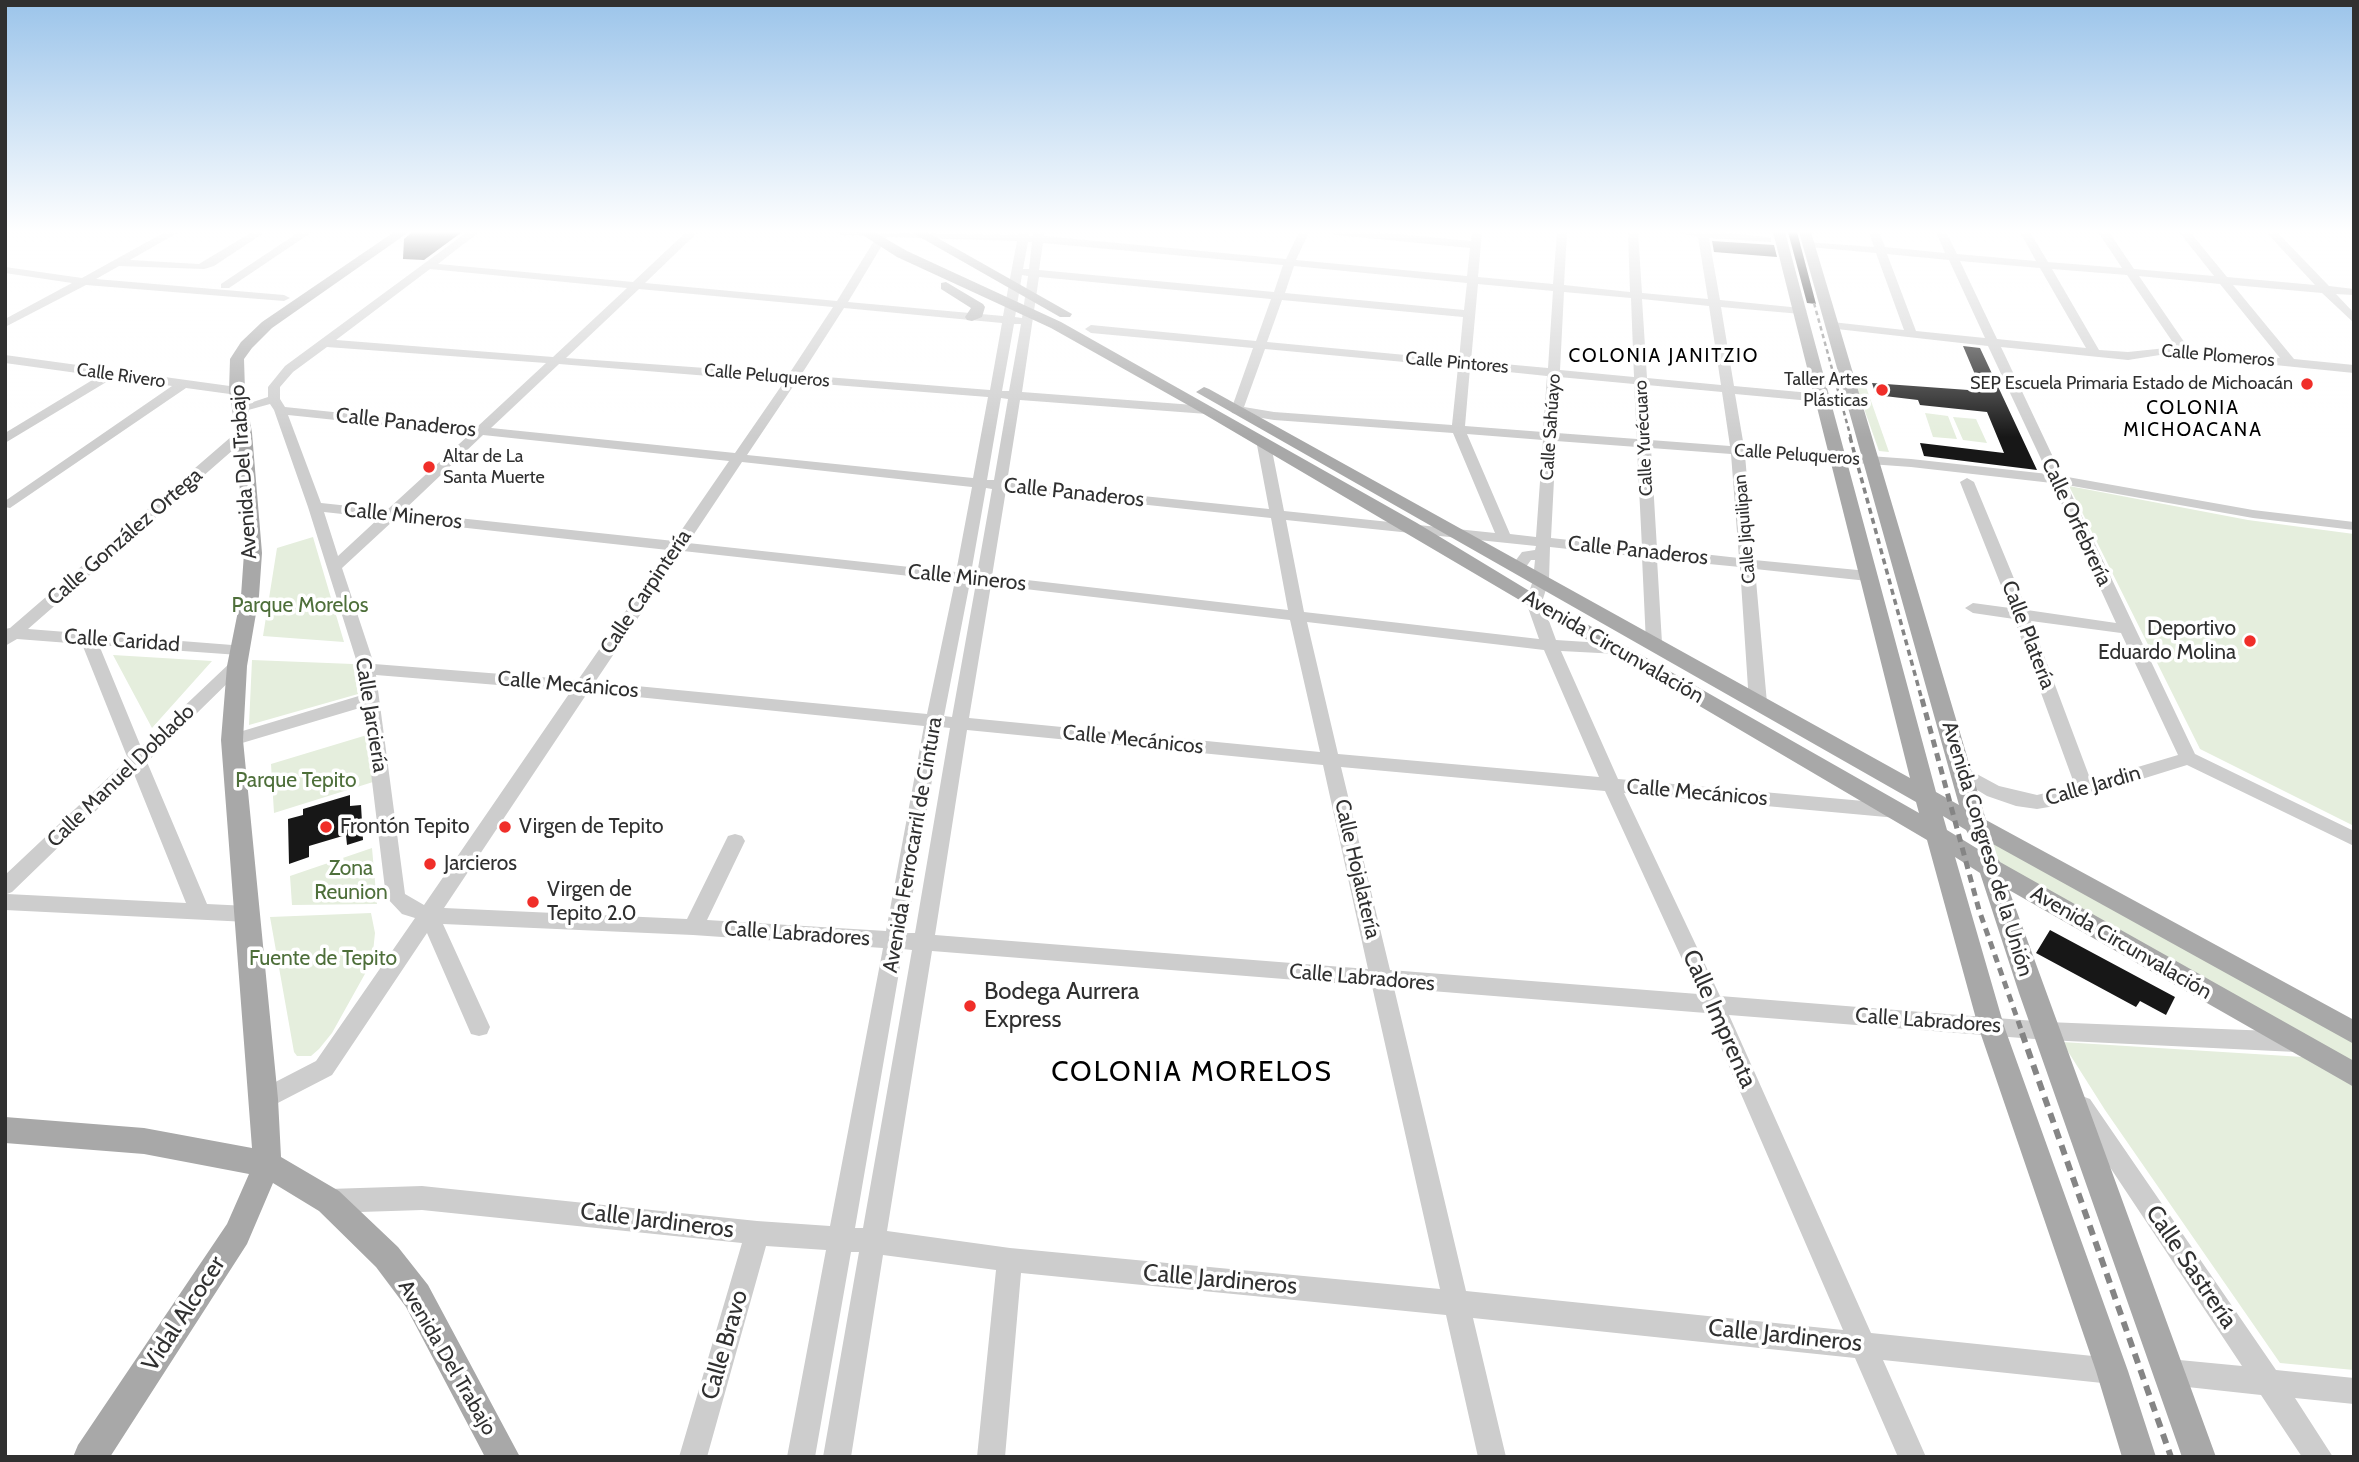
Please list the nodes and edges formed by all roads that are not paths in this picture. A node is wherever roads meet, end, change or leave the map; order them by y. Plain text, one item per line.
1 (48, 300) edge
2 (301, 300) edge
3 (383, 300) edge
4 (621, 300) edge
5 (790, 300) edge
6 (843, 300) edge
7 (968, 300) edge
8 (1007, 300) edge
9 (1017, 300) edge
10 (1027, 300) edge
11 (1029, 300) edge
12 (1278, 300) edge
13 (1324, 300) edge
14 (1471, 300) edge
15 (1558, 300) edge
16 (1636, 300) edge
17 (1693, 300) edge
18 (1797, 300) edge
19 (1825, 300) edge
20 (1899, 300) edge
21 (1972, 300) edge
22 (2064, 300) edge
23 (2150, 300) edge
24 (2240, 300) edge
25 (2336, 300) edge
26 (1713, 302) junction
27 (841, 305) junction
28 (1801, 311) junction
29 (1470, 314) junction
30 (972, 317) junction
31 (2354, 320) edge
32 (5, 324) edge
33 (1832, 326) junction
34 (1091, 329) junction
35 (1911, 334) junction
36 (1992, 342) junction
37 (327, 343) junction
38 (1262, 345) junction
39 (2185, 352) junction
40 (2095, 353) junction
41 (5, 359) edge
42 (557, 359) junction
43 (2290, 362) junction
44 (1465, 363) junction
45 (2354, 369) edge
46 (1555, 373) junction
47 (110, 374) junction
48 (792, 379) junction
49 (1641, 380) junction
50 (182, 384) junction
51 (1726, 388) junction
52 (1005, 394) junction
53 (1822, 398) junction
54 (239, 399) junction
55 (277, 405) junction
56 (1207, 410) junction
57 (1237, 410) junction
58 (1458, 429) junction
59 (482, 431) junction
60 (244, 433) junction
61 (999, 435) junction
62 (1552, 436) junction
63 (5, 439) edge
64 (1644, 443) junction
65 (1264, 445) junction
66 (1738, 451) junction
67 (737, 458) junction
68 (1838, 459) junction
69 (1870, 459) junction
70 (2057, 479) junction
71 (1967, 482) dead end
72 (979, 483) junction
73 (1000, 485) junction
74 (10, 504) dead end
75 (315, 508) junction
76 (392, 514) junction
77 (1276, 514) junction
78 (2354, 526) edge
79 (1411, 527) junction
80 (1454, 532) junction
81 (1504, 537) junction
82 (677, 547) junction
83 (1542, 548) junction
84 (1649, 552) junction
85 (1749, 563) junction
86 (335, 567) junction
87 (1518, 568) junction
88 (1868, 576) junction
89 (963, 577) junction
90 (984, 580) junction
91 (1541, 580) junction
92 (1534, 602) junction
93 (1973, 608) dead end
94 (1297, 615) junction
95 (2021, 615) junction
96 (954, 624) junction
97 (977, 624) junction
98 (2126, 629) junction
99 (8, 636) edge
100 (88, 639) junction
101 (1654, 643) junction
102 (1550, 645) junction
103 (1618, 649) junction
104 (238, 658) junction
105 (367, 669) junction
106 (582, 686) junction
107 (372, 698) junction
108 (1758, 703) junction
109 (934, 720) junction
110 (959, 722) junction
111 (232, 740) junction
112 (2188, 758) junction
113 (140, 759) junction
114 (1332, 760) junction
115 (1962, 772) junction
116 (1611, 785) junction
117 (2085, 789) junction
118 (1926, 797) junction
119 (1898, 811) junction
120 (1976, 823) junction
121 (1936, 834) junction
122 (2354, 839) edge
123 (735, 841) dead end
124 (1990, 868) junction
125 (5, 887) edge
126 (5, 902) edge
127 (200, 912) junction
128 (248, 914) junction
129 (429, 915) junction
130 (693, 927) junction
131 (896, 940) junction
132 (923, 942) junction
133 (1384, 980) junction
134 (1714, 1006) junction
135 (1991, 1026) junction
136 (479, 1027) dead end
137 (2047, 1031) junction
138 (2354, 1033) edge
139 (2296, 1042) junction
140 (2354, 1075) edge
141 (2062, 1077) junction
142 (264, 1099) junction
143 (5, 1130) edge
144 (267, 1164) junction
145 (329, 1201) junction
146 (757, 1233) junction
147 (842, 1238) junction
148 (873, 1241) junction
149 (1010, 1260) junction
150 (1454, 1303) junction
151 (1863, 1344) junction
152 (2112, 1371) junction
153 (2169, 1372) junction
154 (2271, 1383) junction
155 (2354, 1391) edge
156 (90, 1457) edge
157 (503, 1457) edge
158 (693, 1457) edge
159 (801, 1457) edge
160 (837, 1457) edge
161 (991, 1457) edge
162 (1492, 1457) edge
163 (1912, 1457) edge
164 (2138, 1457) edge
165 (2199, 1457) edge
166 (2319, 1457) edge

1 - 32 street
2 - 54 main road, Avenida Del Trabajo
3 - 37 street
4 - 42 street
5 - 27 street
6 - 27 street, Calle Carpintería
7 - 30 main road
8 - 30 street
9 - 52 street, Avenida Ferrocarril de Cintura
10 - 56 main road, Avenida Circunvalación
11 - 34 main road, Avenida Circunvalación
12 - 38 street
13 - 29 street
14 - 29 street
15 - 46 street, Calle Sahúayo
16 - 49 street, Calle Yurécuaro
17 - 26 street
18 - 28 main road, Avenida Congreso de la Unión
19 - 33 main road, Avenida Congreso de la Unión
20 - 35 street
21 - 36 street, Calle Orfebrería
22 - 40 street
23 - 39 street
24 - 43 street
25 - 31 street
26 - 28 street
26 - 51 street, Calle Jiquilipan
27 - 30 street
27 - 48 street, Calle Carpintería
28 - 53 main road, Avenida Congreso de la Unión
29 - 44 street
33 - 35 street, Calle Plomeros
33 - 69 main road, Avenida Congreso de la Unión
34 - 38 street, Calle Pintores
34 - 57 main road, Avenida Circunvalación
35 - 36 street, Calle Plomeros
36 - 40 street, Calle Plomeros
36 - 70 street, Calle Orfebrería
37 - 42 street, Calle Peluqueros
37 - 55 street
38 - 44 street, Calle Pintores
38 - 57 street
39 - 40 street, Calle Plomeros
39 - 43 street, Calle Plomeros
41 - 47 street, Calle Rivero
42 - 48 street, Calle Peluqueros
42 - 59 street
43 - 45 street, Calle Plomeros
44 - 46 street, Calle Pintores
44 - 58 street
46 - 49 street, Calle Pintores
46 - 62 street, Calle Sahúayo
47 - 50 street, Calle Rivero
47 - 63 street
48 - 52 street, Calle Peluqueros
48 - 67 street, Calle Carpintería
49 - 51 street, Calle Pintores
49 - 64 street, Calle Yurécuaro
50 - 54 street, Calle Rivero
50 - 74 street
51 - 53 street, Calle Pintores
51 - 66 street, Calle Jiquilipan
52 - 56 street, Calle Peluqueros
52 - 61 street, Avenida Ferrocarril de Cintura
53 - 68 main road, Avenida Congreso de la Unión
54 - 55 street
54 - 60 main road, Avenida Del Trabajo
55 - 59 street, Calle Panaderos
55 - 75 street, Calle Jarciería
56 - 65 main road, Avenida Circunvalación
57 - 58 street, Calle Peluqueros
57 - 80 main road, Avenida Circunvalación
58 - 62 street, Calle Peluqueros
58 - 81 street
59 - 67 street, Calle Panaderos
59 - 76 street
60 - 99 street, Calle González Ortega
60 - 104 main road, Avenida Del Trabajo
61 - 72 street, Avenida Ferrocarril de Cintura
61 - 73 street, Avenida Ferrocarril de Cintura
62 - 64 street, Calle Peluqueros
62 - 83 street, Calle Sahúayo
64 - 66 street, Calle Peluqueros
64 - 84 street, Calle Yurécuaro
65 - 77 street, Calle Hojalatería
65 - 79 main road, Avenida Circunvalación
66 - 68 street, Calle Peluqueros
66 - 85 street, Calle Jiquilipan
67 - 72 street, Calle Panaderos
67 - 82 street, Calle Carpintería
68 - 69 street, Calle Peluqueros
68 - 88 main road, Avenida Congreso de la Unión
69 - 70 street, Calle Peluqueros
69 - 115 main road, Avenida Congreso de la Unión
70 - 78 street, Calle Peluqueros
70 - 98 street, Calle Orfebrería
71 - 95 street, Calle Platería
72 - 73 street, Calle Panaderos
72 - 89 street, Avenida Ferrocarril de Cintura
73 - 77 street, Calle Panaderos
73 - 90 street, Avenida Ferrocarril de Cintura
75 - 76 street, Calle Mineros
75 - 86 street, Calle Jarciería
76 - 82 street, Calle Mineros
76 - 86 street
77 - 79 street, Calle Panaderos
77 - 94 street, Calle Hojalatería
79 - 80 street, Calle Panaderos
79 - 92 main road, Avenida Circunvalación
80 - 81 street, Calle Panaderos
80 - 87 main road, Avenida Circunvalación
81 - 83 street, Calle Panaderos
82 - 89 street, Calle Mineros
82 - 106 street, Calle Carpintería
83 - 84 street, Calle Panaderos
83 - 87 street
83 - 91 street, Calle Sahúayo
84 - 85 street, Calle Panaderos
84 - 101 street, Calle Yurécuaro
85 - 88 street, Calle Panaderos
85 - 108 street, Calle Jiquilipan
86 - 105 street, Calle Jarciería
87 - 91 main road, Avenida Circunvalación
88 - 118 main road, Avenida Congreso de la Unión
89 - 90 street, Calle Mineros
89 - 96 street, Avenida Ferrocarril de Cintura
90 - 94 street, Calle Mineros
90 - 97 street, Avenida Ferrocarril de Cintura
91 - 92 street
91 - 101 main road, Avenida Circunvalación
92 - 102 street, Calle Imprenta
92 - 103 main road, Avenida Circunvalación
93 - 95 street
94 - 102 street, Calle Mineros
94 - 114 street, Calle Hojalatería
95 - 98 street
95 - 117 street, Calle Platería
96 - 97 street
96 - 109 street, Avenida Ferrocarril de Cintura
97 - 110 street, Avenida Ferrocarril de Cintura
98 - 112 street, Calle Orfebrería
99 - 100 street, Calle Caridad
100 - 104 street, Calle Caridad
100 - 113 street
101 - 108 main road, Avenida Circunvalación
102 - 103 street, Calle Mineros
102 - 116 street, Calle Imprenta
103 - 119 main road, Avenida Circunvalación
104 - 111 main road, Avenida Del Trabajo
104 - 113 street, Calle Manuel Doblado
105 - 106 street, Calle Mecánicos
105 - 107 street, Calle Jarciería
106 - 109 street, Calle Mecánicos
106 - 129 street, Calle Carpintería
107 - 111 street
107 - 129 street, Calle Jarciería
108 - 118 main road, Avenida Circunvalación
109 - 110 street, Calle Mecánicos
109 - 131 street, Avenida Ferrocarril de Cintura
110 - 114 street, Calle Mecánicos
110 - 132 street, Avenida Ferrocarril de Cintura
111 - 128 main road, Avenida Del Trabajo
112 - 117 street, Calle Jardin
112 - 122 street
113 - 125 street, Calle Manuel Doblado
113 - 127 street
114 - 116 street, Calle Mecánicos
114 - 133 street, Calle Hojalatería
115 - 117 street, Calle Jardin
115 - 120 main road, Avenida Congreso de la Unión
116 - 119 street, Calle Mecánicos
116 - 134 street, Calle Imprenta
118 - 120 main road, Avenida Circunvalación
118 - 121 main road, Avenida Congreso de la Unión
119 - 121 main road, Avenida Circunvalación
120 - 124 main road, Avenida Congreso de la Unión
120 - 138 main road, Avenida Circunvalación
121 - 124 main road, Avenida Circunvalación
121 - 135 main road, Avenida Congreso de la Unión
123 - 130 street
124 - 137 main road, Avenida Congreso de la Unión
124 - 139 main road, Avenida Circunvalación
126 - 127 street
127 - 128 street
128 - 142 main road, Avenida Del Trabajo
129 - 130 street, Calle Labradores
129 - 136 street
129 - 142 street, Calle Carpintería
130 - 131 street, Calle Labradores
131 - 132 street, Calle Labradores
131 - 147 street, Avenida Ferrocarril de Cintura
132 - 133 street, Calle Labradores
132 - 148 street, Avenida Ferrocarril de Cintura
133 - 134 street, Calle Labradores
133 - 150 street, Calle Hojalatería
134 - 135 street, Calle Labradores
134 - 151 street, Calle Imprenta
135 - 137 street, Calle Labradores
135 - 152 main road, Avenida Congreso de la Unión
137 - 139 street, Calle Labradores
137 - 141 main road, Avenida Congreso de la Unión
139 - 140 main road, Avenida Circunvalación
141 - 153 main road, Avenida Congreso de la Unión
141 - 154 street, Calle Sastrería
142 - 144 main road, Avenida Del Trabajo
143 - 144 main road
144 - 145 main road, Avenida Del Trabajo
144 - 156 main road, Vidal Alcocer
145 - 146 street, Calle Jardineros
145 - 157 main road, Avenida Del Trabajo
146 - 147 street, Calle Jardineros
146 - 158 street, Calle Bravo
147 - 148 street, Calle Jardineros
147 - 159 street, Avenida Ferrocarril de Cintura
148 - 149 street, Calle Jardineros
148 - 160 street, Avenida Ferrocarril de Cintura
149 - 150 street, Calle Jardineros
149 - 161 street
150 - 151 street, Calle Jardineros
150 - 162 street, Calle Hojalatería
151 - 152 street, Calle Jardineros
151 - 163 street, Calle Imprenta
152 - 164 main road, Avenida Congreso de la Unión
153 - 154 street
153 - 165 main road, Avenida Congreso de la Unión
154 - 155 street
154 - 166 street, Calle Sastrería

